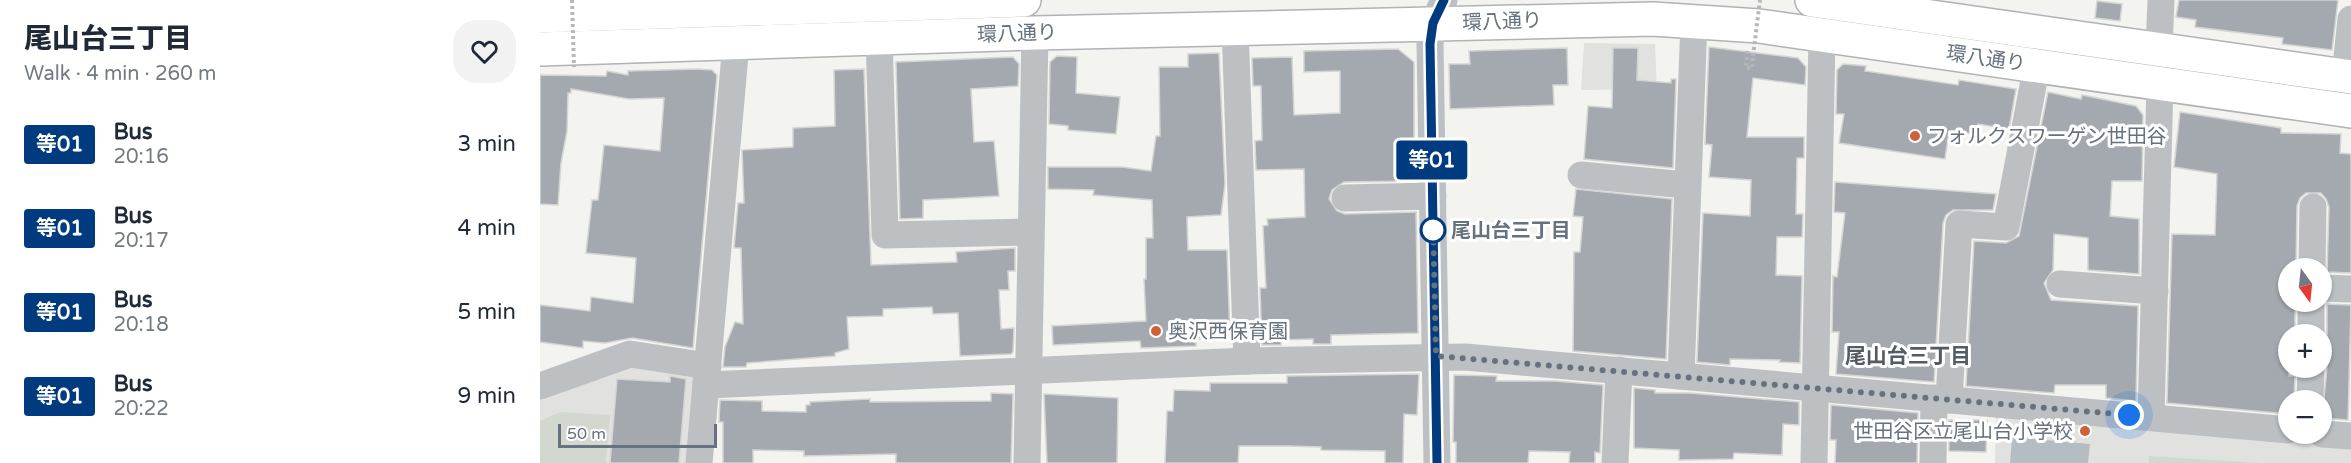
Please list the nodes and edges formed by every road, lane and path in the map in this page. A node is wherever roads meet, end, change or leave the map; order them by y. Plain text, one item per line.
1 (1024, 0) edge
2 (1760, 0) edge
3 (2161, 0) edge
4 (1826, 1) edge
5 (823, 4) edge
6 (584, 5) edge
7 (1439, 12) edge
8 (540, 16) edge
9 (2351, 19) edge
10 (1694, 20) junction
11 (1235, 28) junction
12 (1035, 33) junction
13 (1822, 34) junction
14 (879, 38) junction
15 (736, 43) junction
16 (1748, 48) dead end
17 (540, 49) edge
18 (2160, 50) junction
19 (2037, 65) junction
20 (574, 66) dead end
21 (2348, 76) edge
22 (2160, 84) junction
23 (2351, 111) edge
24 (1581, 175) dead end
25 (1686, 185) junction
26 (1433, 196) junction
27 (1345, 198) dead end
28 (2313, 207) dead end
29 (1030, 232) junction
30 (2312, 258) edge
31 (2060, 284) dead end
32 (2332, 288) edge
33 (2351, 289) edge
34 (2155, 291) junction
35 (1436, 356) junction
36 (1246, 361) junction
37 (1619, 370) junction
38 (1029, 371) junction
39 (707, 376) junction
40 (1681, 376) junction
41 (540, 386) edge
42 (1815, 387) junction
43 (1942, 399) junction
44 (2151, 417) junction
45 (2278, 429) edge
46 (2332, 435) edge
47 (2351, 436) edge
48 (699, 463) edge
49 (1027, 463) edge
50 (1437, 463) edge
51 (1615, 463) edge
52 (1814, 463) edge
53 (1933, 463) edge

1 - 5 main road, 環八通り
2 - 16 path, bridge
3 - 18 street
4 - 18 main road, 環八通り
5 - 6 main road, 環八通り
6 - 8 main road, 環八通り
6 - 20 path, bridge
7 - 10 main road, 環八通り
7 - 11 main road, 環八通り
7 - 26 street
9 - 21 street
10 - 13 main road, 環八通り
10 - 25 street
11 - 12 main road, 環八通り
11 - 36 street
12 - 14 main road, 環八通り
12 - 29 street
13 - 19 main road, 環八通り
13 - 42 street
14 - 15 main road, 環八通り
14 - 29 street
15 - 17 main road, 環八通り
15 - 39 street
18 - 21 main road, 環八通り
19 - 22 main road, 環八通り
19 - 43 street
22 - 23 main road, 環八通り
22 - 34 street
24 - 25 street
25 - 40 street
26 - 27 street
26 - 35 street
28 - 30 street
29 - 38 street
31 - 34 street
32 - 33 street
34 - 44 street
35 - 36 street
35 - 37 street
35 - 50 street
36 - 38 street
37 - 40 street
37 - 51 street
38 - 39 street
38 - 49 street
39 - 41 street
39 - 48 street
40 - 42 street
42 - 43 street
42 - 52 street
43 - 44 street
43 - 53 street
44 - 45 street
46 - 47 street

